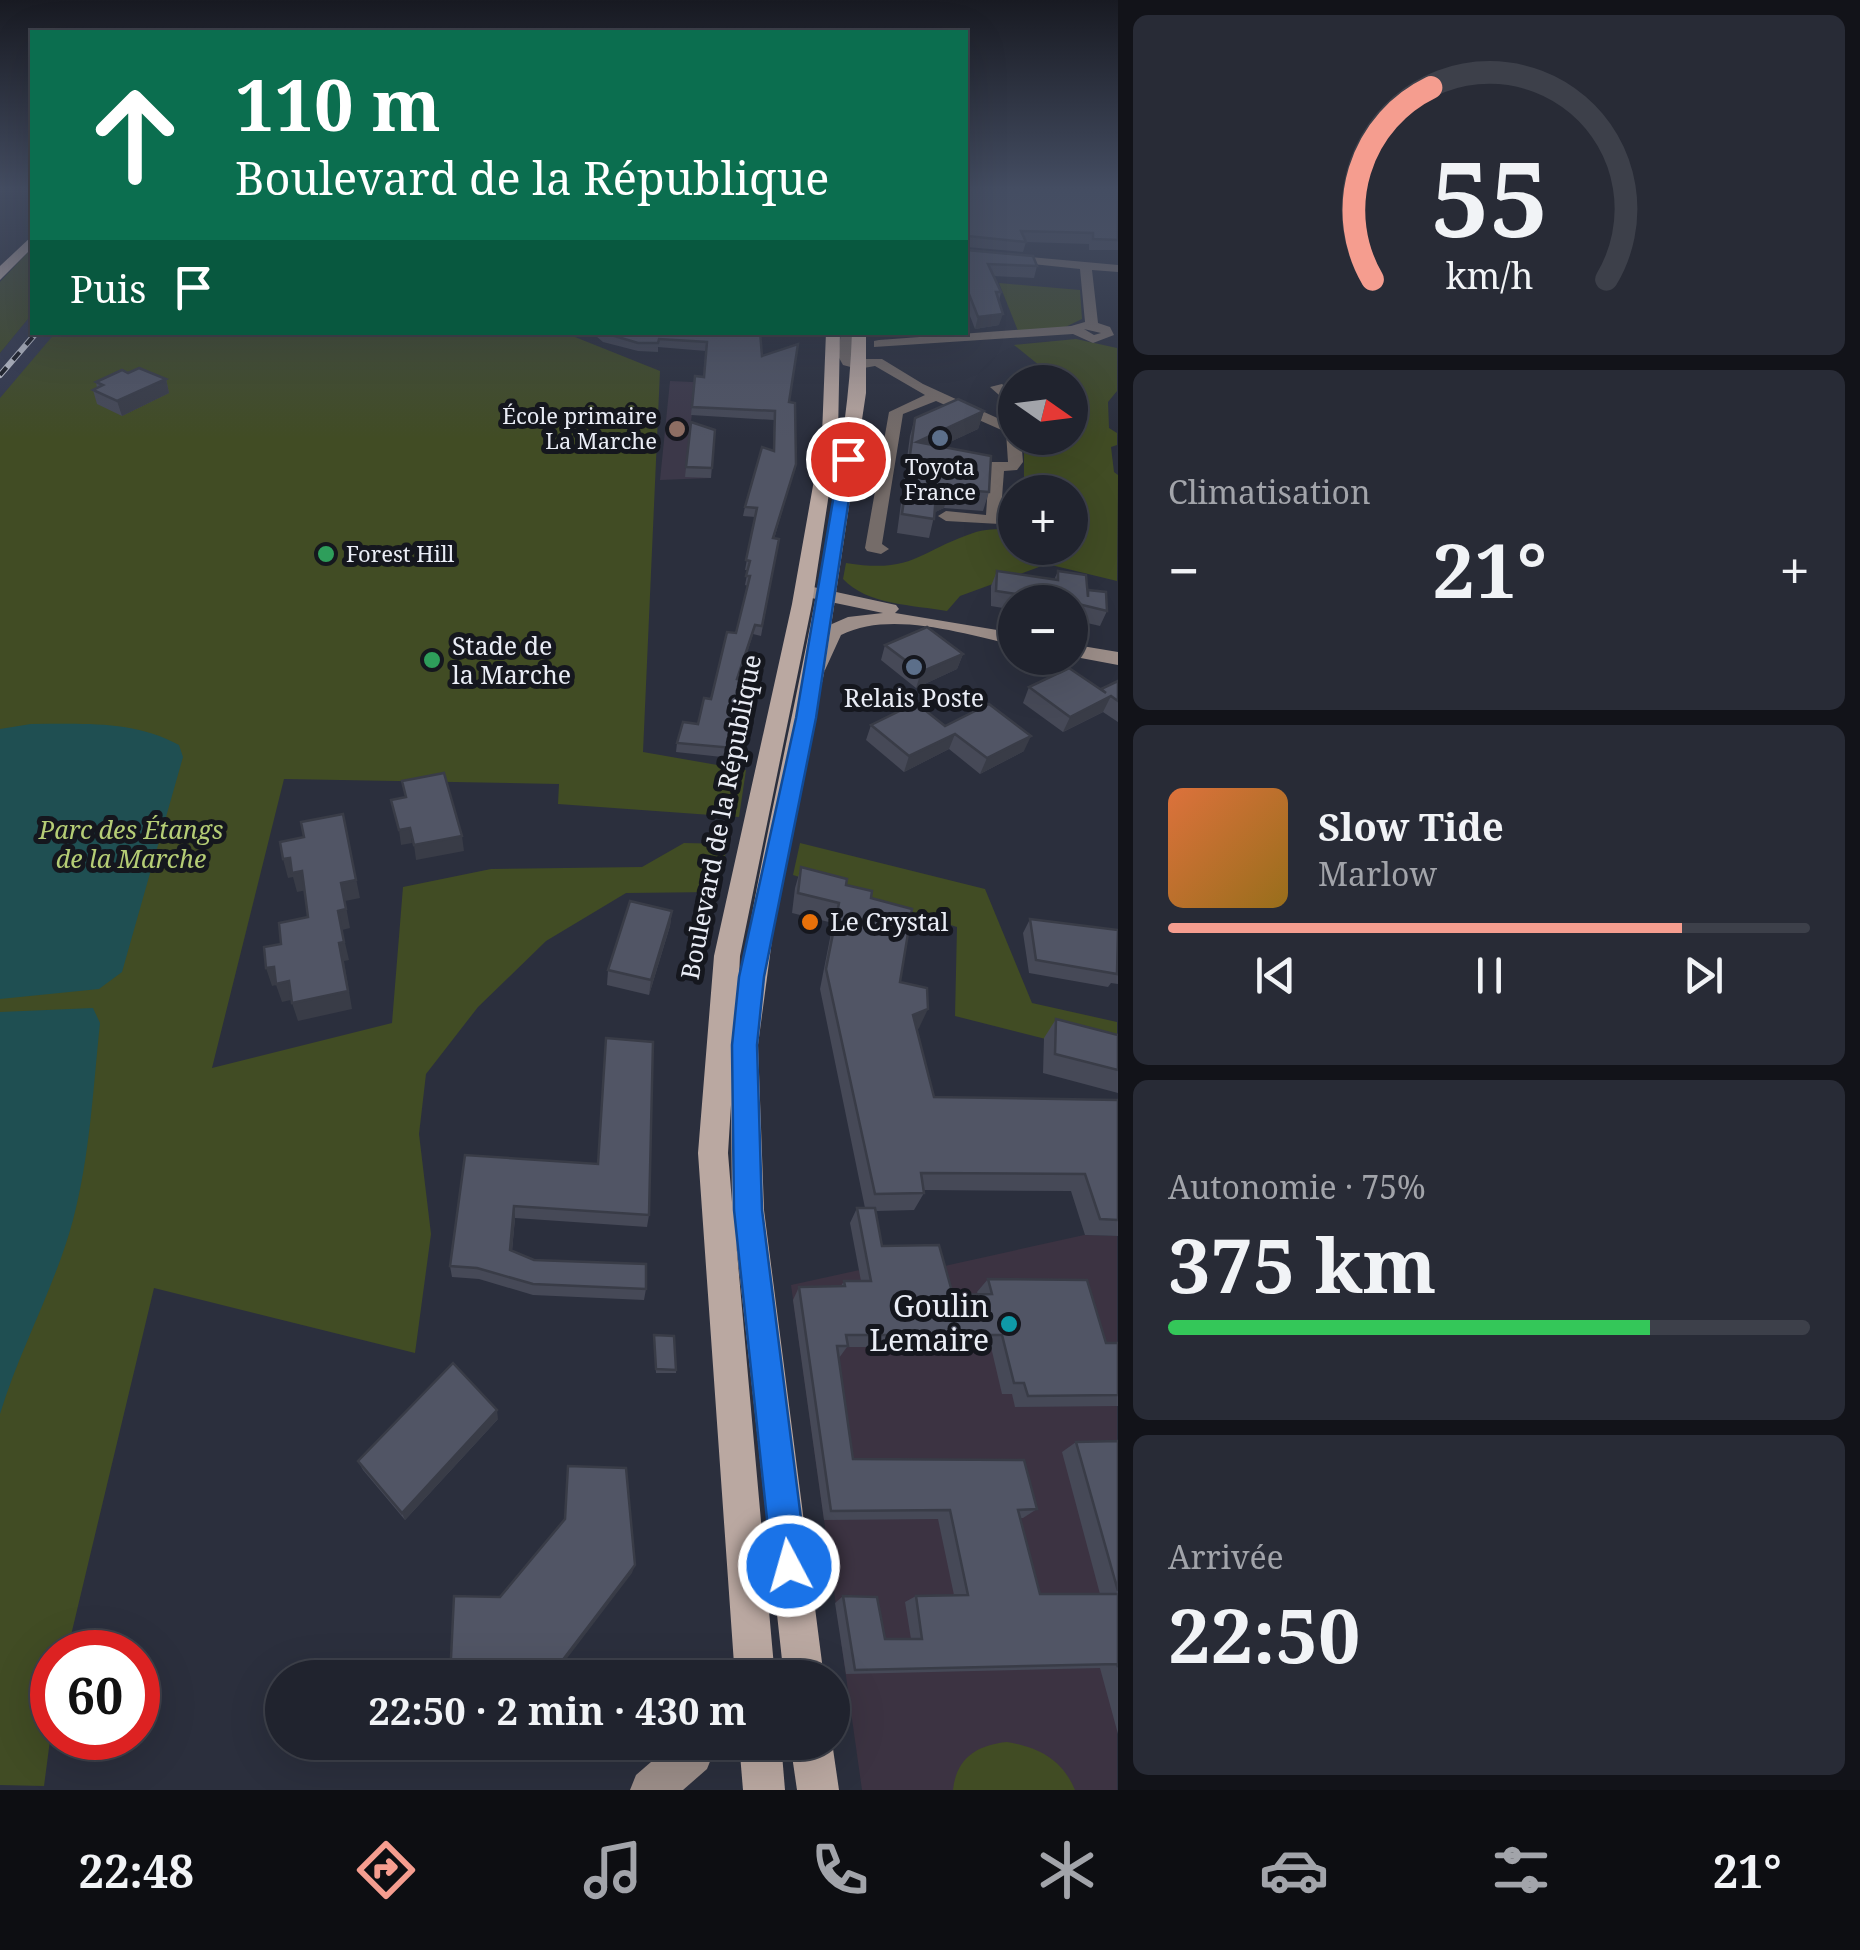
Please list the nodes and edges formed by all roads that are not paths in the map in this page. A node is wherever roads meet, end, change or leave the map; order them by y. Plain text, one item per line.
1 (1086, 272) edge
2 (1092, 325) junction
3 (1077, 332) junction
4 (835, 335) edge
5 (853, 335) edge
6 (857, 335) edge
7 (1103, 338) junction
8 (1118, 344) edge
9 (882, 347) junction
10 (877, 362) junction
11 (858, 366) junction
12 (933, 392) junction
13 (998, 423) edge
14 (1015, 455) edge
15 (964, 464) edge
16 (997, 469) junction
17 (946, 516) edge
18 (881, 549) dead end
19 (813, 604) junction
20 (854, 620) junction
21 (998, 636) edge
22 (998, 636) edge
23 (1088, 653) edge
24 (1118, 659) edge
25 (814, 673) junction
26 (754, 1660) edge
27 (802, 1660) edge
28 (762, 1760) edge
29 (814, 1760) edge
30 (693, 1762) edge
31 (652, 1790) edge
32 (764, 1790) edge
33 (818, 1790) edge

1 - 2 street
2 - 3 street
2 - 7 street
3 - 7 street
3 - 9 street
4 - 19 main road, Boulevard de la République
5 - 11 main road, Boulevard de la République
6 - 9 street
7 - 8 street
9 - 10 street
10 - 11 street
10 - 12 street
11 - 19 main road, Boulevard de la République
12 - 13 street
12 - 18 street
14 - 16 street
15 - 16 street
16 - 17 street
19 - 20 street
19 - 21 street
19 - 25 main road, Boulevard de la République
19 - 26 main road, Boulevard de la République
20 - 22 street
20 - 25 street
23 - 24 street
25 - 27 main road, Boulevard de la République
28 - 32 main road
29 - 33 main road
30 - 31 street

